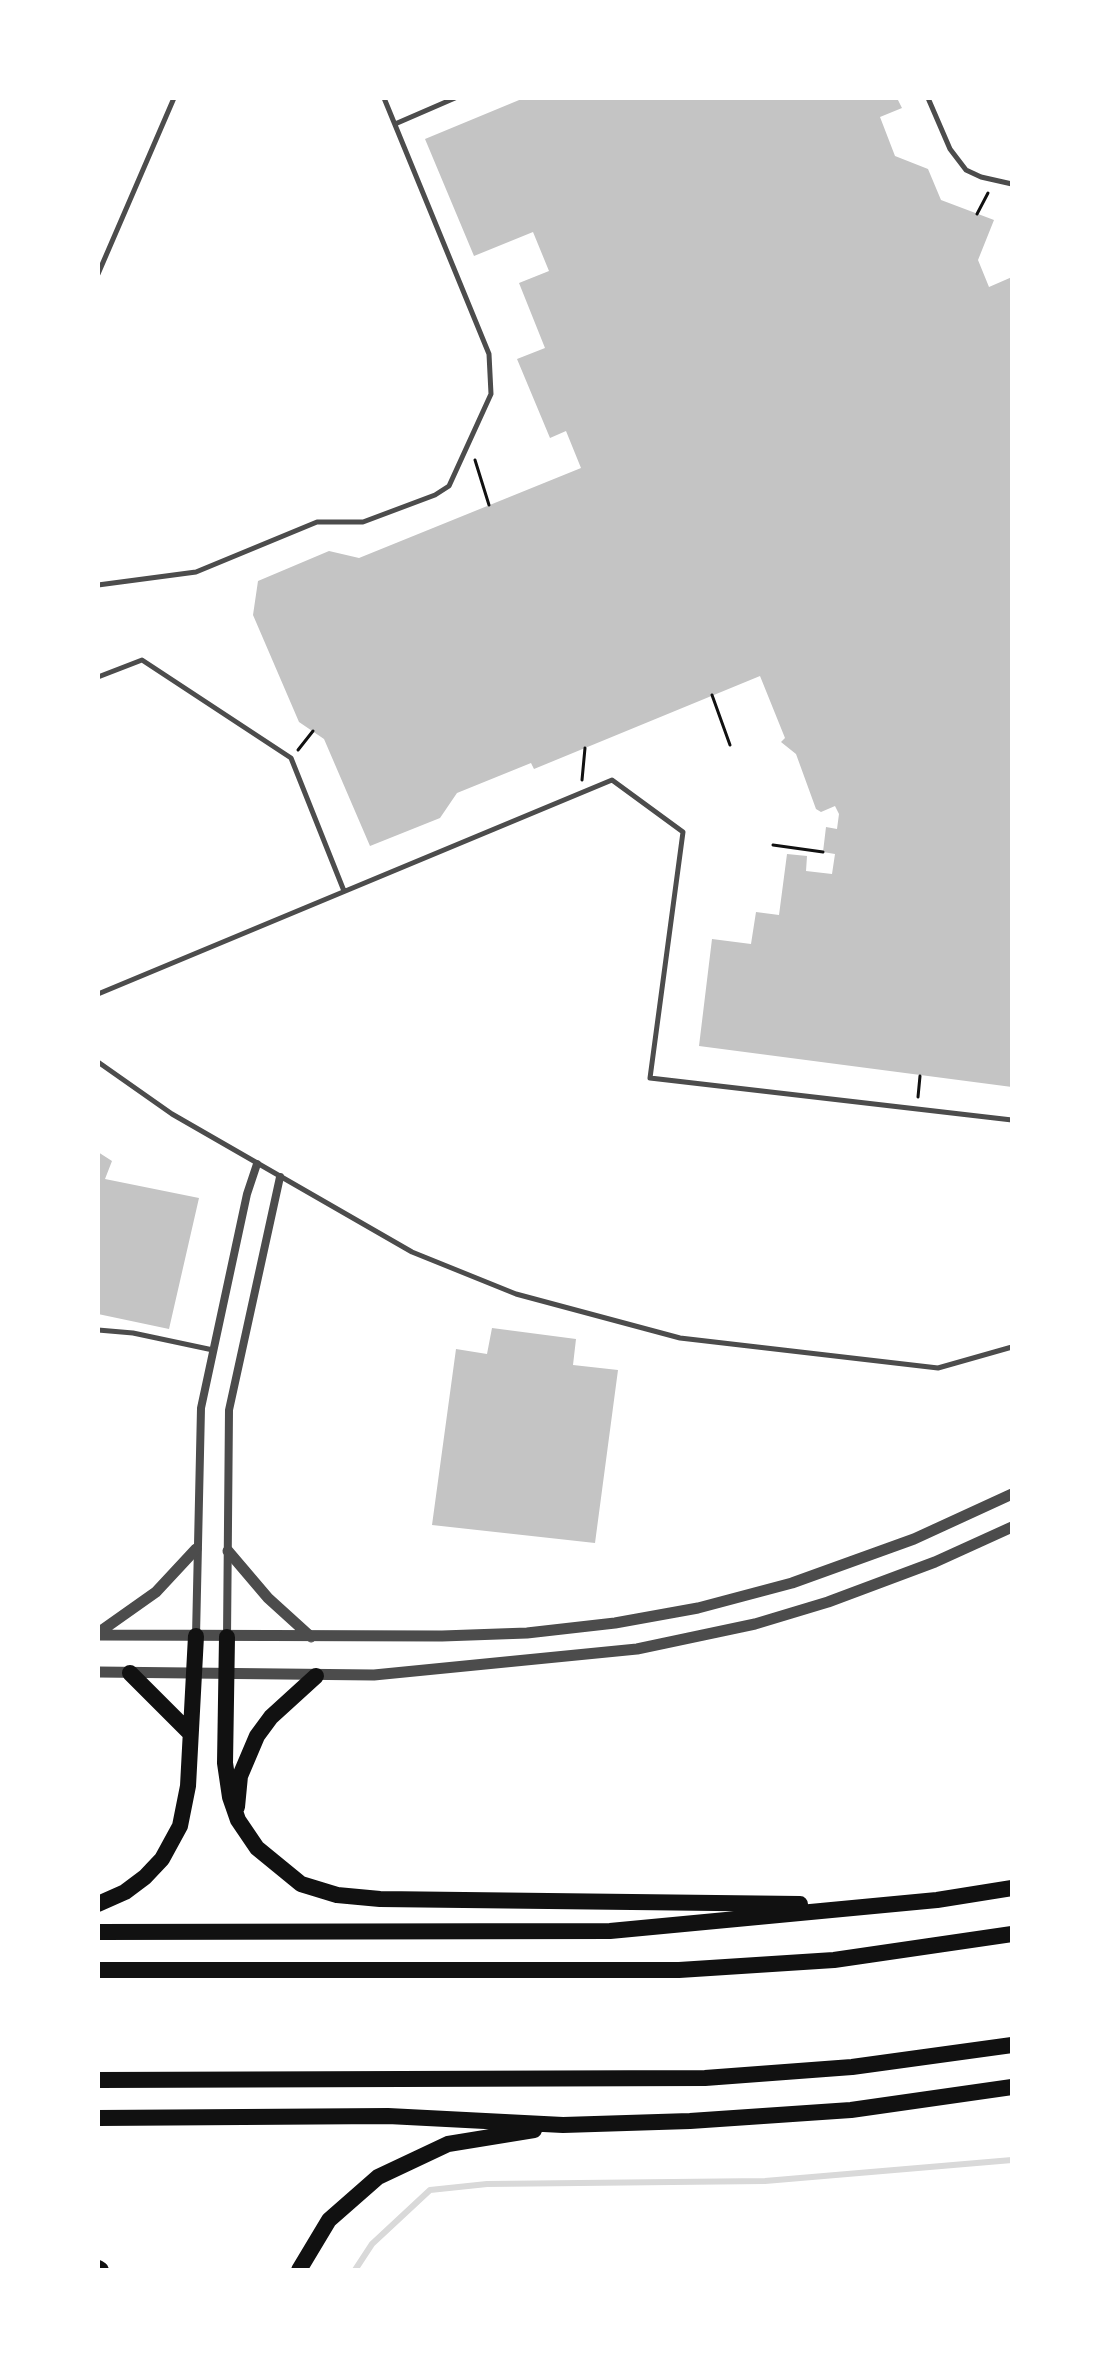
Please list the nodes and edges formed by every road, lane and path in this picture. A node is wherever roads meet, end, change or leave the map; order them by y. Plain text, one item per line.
1 (174, 98) edge
2 (384, 98) edge
3 (455, 98) edge
4 (928, 98) edge
5 (395, 124) junction
6 (996, 179) junction
7 (1012, 184) edge
8 (977, 214) dead end
9 (98, 274) edge
10 (470, 441) junction
11 (489, 505) dead end
12 (98, 585) edge
13 (98, 677) edge
14 (712, 695) dead end
15 (313, 731) dead end
16 (730, 745) dead end
17 (585, 748) dead end
18 (291, 758) junction
19 (580, 793) junction
20 (773, 845) dead end
21 (823, 852) dead end
22 (344, 891) junction
23 (98, 994) edge
24 (98, 1062) edge
25 (920, 1076) dead end
26 (916, 1109) junction
27 (1012, 1120) edge
28 (257, 1164) junction
29 (280, 1177) junction
30 (98, 1330) edge
31 (1012, 1347) edge
32 (213, 1350) junction
33 (1012, 1494) edge
34 (1012, 1527) edge
35 (196, 1549) junction
36 (228, 1551) junction
37 (98, 1634) edge
38 (196, 1636) junction
39 (227, 1637) junction
40 (311, 1637) junction
41 (98, 1672) edge
42 (130, 1673) junction
43 (193, 1674) junction
44 (227, 1675) junction
45 (316, 1676) junction
46 (190, 1733) junction
47 (238, 1820) junction
48 (1012, 1888) edge
49 (98, 1904) edge
50 (898, 1904) junction
51 (98, 1932) edge
52 (1012, 1934) edge
53 (98, 1970) edge
54 (1012, 2045) edge
55 (98, 2080) edge
56 (1012, 2087) edge
57 (98, 2118) edge
58 (563, 2125) junction
59 (299, 2270) edge

1 - 9 lane
2 - 5 lane
3 - 5 lane
4 - 6 lane
5 - 10 lane
6 - 7 lane
6 - 8 path
10 - 11 path
10 - 12 lane
13 - 18 lane
14 - 16 path
15 - 18 path
17 - 19 path
18 - 22 lane
19 - 22 lane
19 - 26 lane
20 - 21 path
22 - 23 lane
24 - 28 lane
25 - 26 path
26 - 27 lane
28 - 29 lane
28 - 32 street
29 - 31 lane
29 - 36 street
30 - 32 lane
32 - 35 street
33 - 40 street
34 - 45 street
35 - 37 street
35 - 38 street
36 - 39 street
36 - 40 street
37 - 38 street
38 - 39 street
38 - 43 highway
39 - 40 street
39 - 44 highway
41 - 42 street
42 - 43 street
42 - 46 highway
43 - 44 street
43 - 46 highway
44 - 45 street
44 - 47 highway
45 - 47 highway
46 - 49 highway
47 - 50 highway
48 - 50 highway
50 - 51 highway
52 - 53 highway
54 - 55 highway
56 - 58 highway
57 - 58 highway
58 - 59 highway

